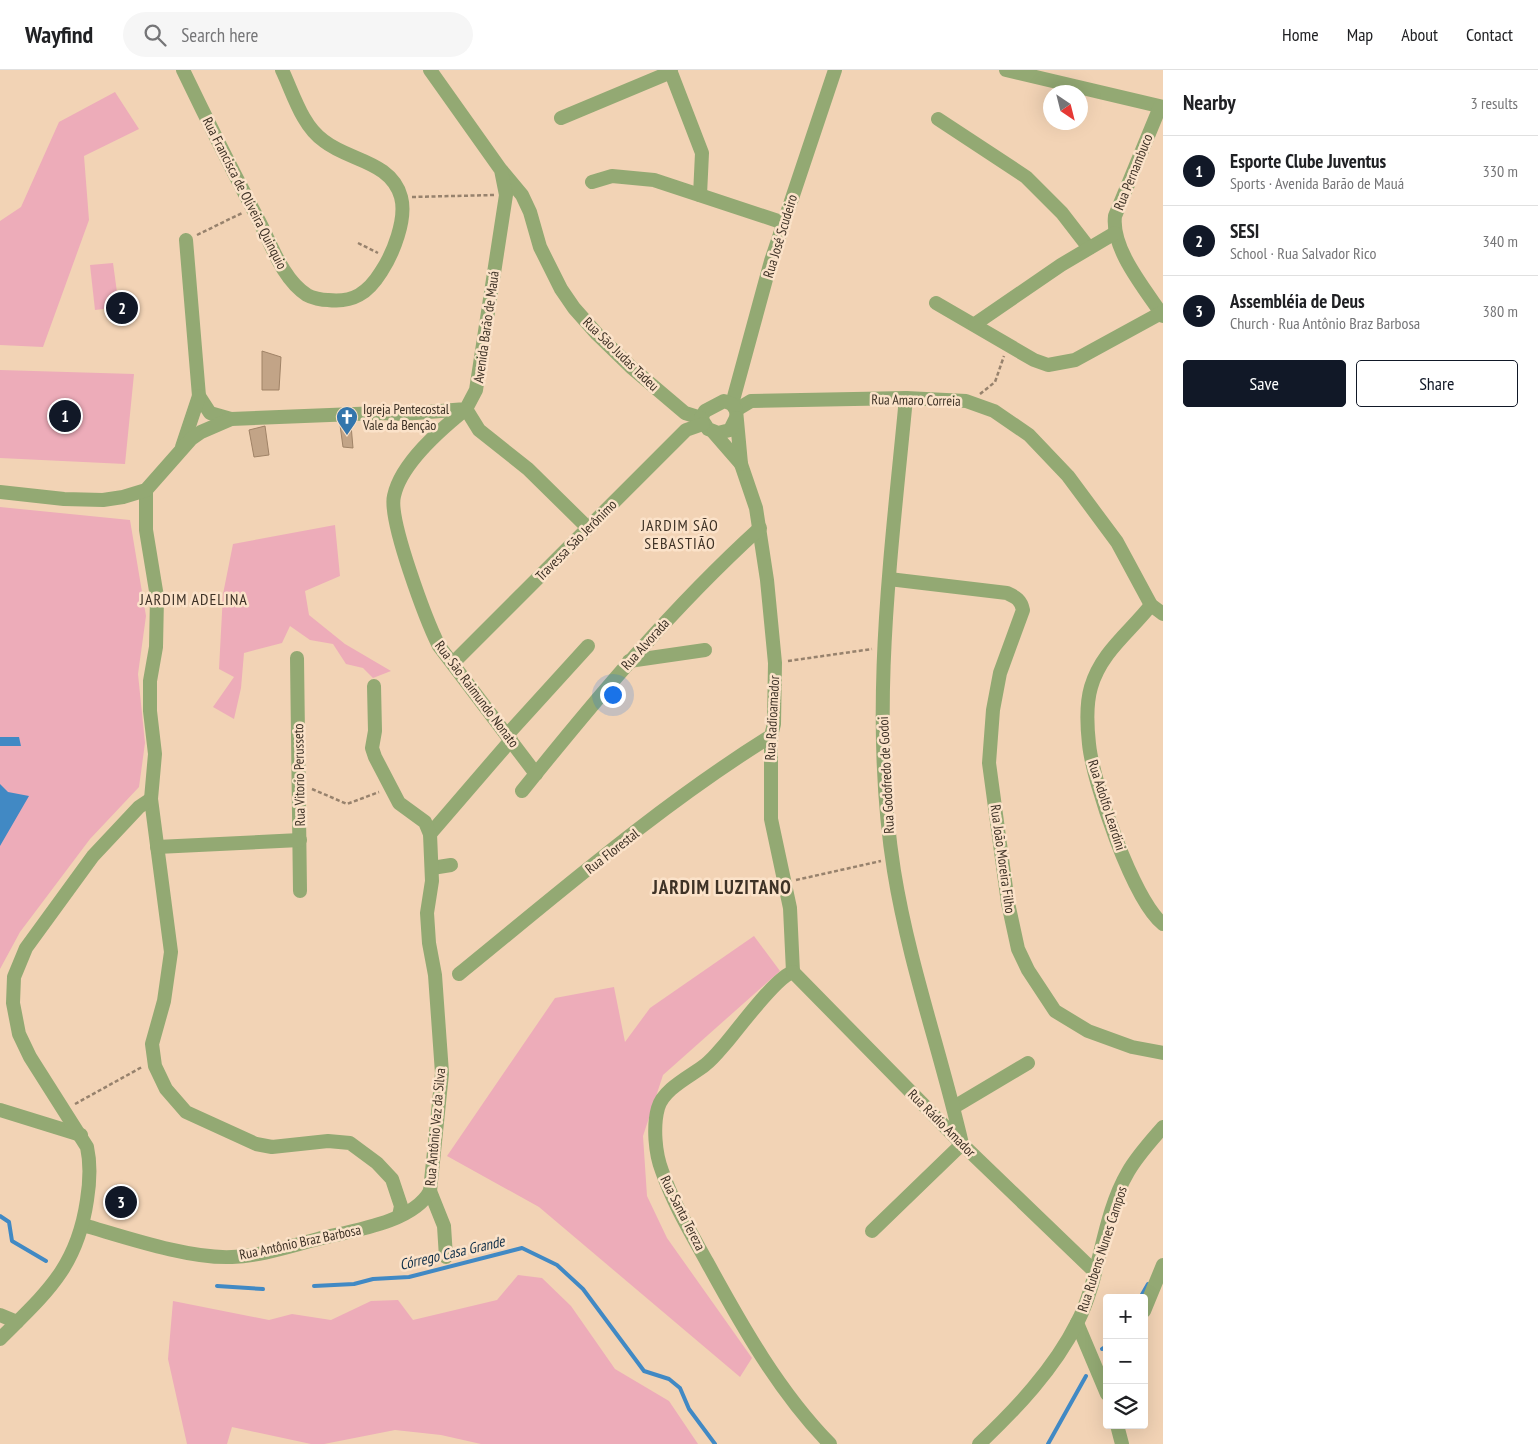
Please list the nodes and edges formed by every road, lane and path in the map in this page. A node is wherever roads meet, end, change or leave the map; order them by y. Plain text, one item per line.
1 (183, 70) edge
2 (282, 70) edge
3 (430, 70) edge
4 (835, 70) edge
5 (1006, 70) edge
6 (670, 71) edge
7 (1161, 107) edge
8 (561, 118) dead end
9 (938, 119) dead end
10 (501, 170) junction
11 (592, 182) dead end
12 (506, 195) junction
13 (700, 195) junction
14 (401, 197) junction
15 (252, 208) junction
16 (784, 223) junction
17 (1115, 233) junction
18 (186, 240) joint
19 (358, 243) dead end
20 (1090, 248) junction
21 (388, 259) junction
22 (936, 303) dead end
23 (1162, 315) edge
24 (975, 324) junction
25 (1002, 340) junction
26 (200, 396) junction
27 (906, 398) junction
28 (970, 402) junction
29 (466, 409) junction
30 (735, 411) junction
31 (231, 419) junction
32 (706, 425) junction
33 (182, 448) junction
34 (741, 464) junction
35 (146, 490) junction
36 (0, 492) edge
37 (588, 528) junction
38 (760, 528) junction
39 (889, 579) junction
40 (1151, 605) junction
41 (1163, 614) edge
42 (588, 646) dead end
43 (883, 647) junction
44 (705, 650) dead end
45 (297, 658) dead end
46 (630, 661) junction
47 (453, 663) junction
48 (775, 663) junction
49 (374, 686) dead end
50 (771, 736) junction
51 (509, 737) junction
52 (536, 774) junction
53 (299, 784) junction
54 (391, 788) junction
55 (522, 791) dead end
56 (150, 799) junction
57 (428, 828) junction
58 (300, 840) junction
59 (157, 847) junction
60 (893, 859) junction
61 (451, 864) dead end
62 (432, 868) junction
63 (786, 882) junction
64 (300, 892) dead end
65 (1160, 917) edge
66 (793, 972) junction
67 (459, 974) dead end
68 (1163, 1054) edge
69 (154, 1060) junction
70 (1028, 1063) dead end
71 (952, 1101) junction
72 (65, 1109) junction
73 (0, 1110) edge
74 (931, 1113) junction
75 (1163, 1127) edge
76 (81, 1135) junction
77 (962, 1144) junction
78 (430, 1191) junction
79 (399, 1216) junction
80 (83, 1225) junction
81 (872, 1230) dead end
82 (446, 1257) dead end
83 (1163, 1265) edge
84 (1094, 1271) junction
85 (1159, 1286) edge
86 (1148, 1304) edge
87 (0, 1315) edge
88 (17, 1322) junction
89 (1077, 1323) junction
90 (0, 1339) edge
91 (1102, 1365) edge
92 (1105, 1384) edge
93 (1118, 1429) edge
94 (830, 1444) edge
95 (979, 1444) edge
96 (1122, 1444) edge

1 - 15 street, Rua Francisca de Oliveira Quinquio
2 - 14 street
3 - 10 street, Avenida Barão de Mauá
4 - 16 street, Rua José Scudeiro
5 - 7 street
6 - 8 street
6 - 13 street
7 - 17 street, Rua Pernambuco
9 - 20 street
10 - 12 street, Avenida Barão de Mauá
10 - 32 street, Rua São Judas Tadeu
11 - 13 street
12 - 14 path
12 - 29 street, Avenida Barão de Mauá
13 - 16 street
14 - 21 street, Rua Francisca de Oliveira Quinquio
15 - 18 path
15 - 21 street, Rua Francisca de Oliveira Quinquio
16 - 30 street, Rua José Scudeiro
17 - 20 street
17 - 23 street
18 - 26 street
19 - 21 path
20 - 24 street
22 - 24 street
23 - 25 street
24 - 25 street
25 - 28 path
26 - 31 street
26 - 33 street
27 - 28 street, Rua Amaro Correia
27 - 30 street, Rua Amaro Correia
27 - 39 street, Rua Godofredo de Godoi
28 - 40 street, Rua Amaro Correia
29 - 31 street
29 - 37 street
29 - 47 street, Rua São Raimundo Nonato
30 - 32 street
30 - 32 street
30 - 34 street, Rua Radioamador
31 - 33 street
32 - 34 street, Rua Radioamador
32 - 37 street, Travessa São Jerônimo
33 - 35 street
34 - 38 street, Rua Radioamador
35 - 36 street
35 - 56 street
37 - 47 street, Travessa São Jerônimo
38 - 46 street, Rua Alvorada
38 - 48 street, Rua Radioamador
39 - 43 street, Rua Godofredo de Godoi
39 - 68 street, Rua João Moreira Filho
40 - 41 street
40 - 65 street, Rua Adolfo Leardini
42 - 51 street
43 - 48 path
43 - 60 street, Rua Godofredo de Godoi
44 - 46 street
45 - 53 street, Rua Vitorio Perusseto
46 - 52 street, Rua Alvorada
47 - 51 street, Rua São Raimundo Nonato
48 - 50 street, Rua Radioamador
49 - 54 street
50 - 63 street, Rua Radioamador
50 - 67 street, Rua Florestal
51 - 52 street, Rua São Raimundo Nonato
51 - 57 street
52 - 55 street, Rua Alvorada
53 - 54 path
53 - 58 street, Rua Vitorio Perusseto
54 - 57 street
56 - 59 street
56 - 72 street
57 - 62 street, Rua Antônio Vaz da Silva
58 - 59 street
58 - 64 street, Rua Vitorio Perusseto
59 - 69 street
60 - 63 path
60 - 71 street, Rua Godofredo de Godoi
61 - 62 street
62 - 78 street, Rua Antônio Vaz da Silva
63 - 66 street, Rua Radioamador
66 - 74 street, Rua Rádio Amador
66 - 94 street, Rua Santa Tereza
69 - 72 path
69 - 79 street
70 - 71 street
71 - 74 street
71 - 77 street, Rua Godofredo de Godoi
72 - 76 street
73 - 76 street
74 - 77 street, Rua Rádio Amador
75 - 84 street, Rua Rubens Nunes Campos
76 - 80 street
77 - 81 street
77 - 84 street, Rua Rádio Amador
78 - 79 street, Rua Antônio Vaz da Silva
78 - 82 street
79 - 80 street, Rua Antônio Braz Barbosa
80 - 88 street
83 - 85 street
84 - 89 street, Rua Rubens Nunes Campos
85 - 86 street
87 - 88 street
88 - 90 street
89 - 91 street
89 - 95 street, Rua Rubens Nunes Campos
91 - 92 street
93 - 96 street

